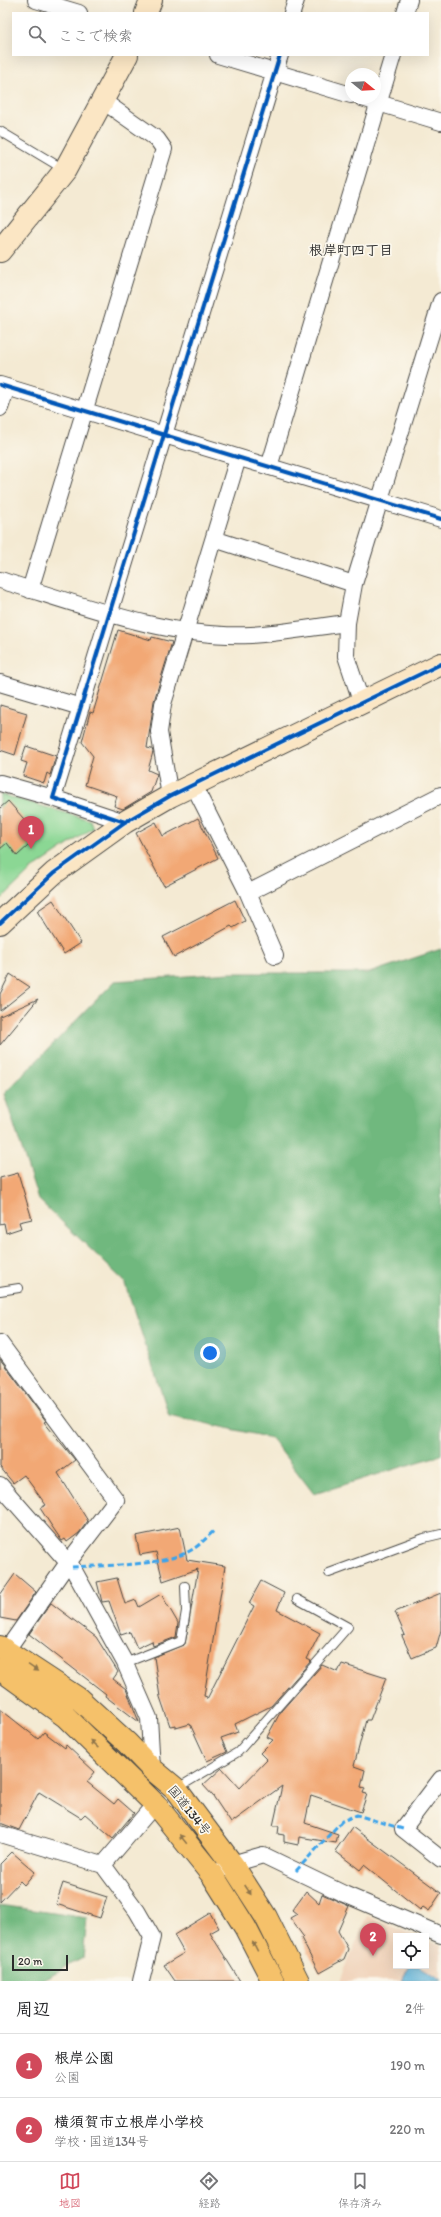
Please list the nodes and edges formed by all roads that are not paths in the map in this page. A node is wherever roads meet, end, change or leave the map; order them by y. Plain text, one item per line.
1 (36, 0) edge
2 (151, 0) edge
3 (296, 0) edge
4 (410, 0) edge
5 (76, 12) edge
6 (146, 12) edge
7 (292, 12) edge
8 (406, 12) edge
9 (126, 56) edge
10 (221, 56) edge
11 (280, 56) edge
12 (393, 56) edge
13 (274, 72) junction
14 (345, 93) edge
15 (381, 93) edge
16 (103, 101) junction
17 (378, 104) edge
18 (381, 104) edge
19 (441, 122) edge
20 (0, 131) edge
21 (65, 170) junction
22 (0, 251) edge
23 (441, 301) edge
24 (3, 386) edge
25 (0, 408) edge
26 (86, 410) junction
27 (164, 435) junction
28 (238, 458) junction
29 (269, 467) junction
30 (379, 501) junction
31 (441, 519) edge
32 (214, 540) junction
33 (0, 580) edge
34 (354, 584) junction
35 (30, 590) junction
36 (110, 615) junction
37 (347, 623) junction
38 (185, 631) junction
39 (441, 664) edge
40 (0, 683) edge
41 (362, 704) junction
42 (81, 707) junction
43 (0, 783) edge
44 (194, 786) junction
45 (441, 795) edge
46 (170, 796) junction
47 (53, 798) junction
48 (125, 822) junction
49 (248, 893) junction
50 (0, 923) edge
51 (275, 956) dead end
52 (19, 1288) dead end
53 (0, 1291) edge
54 (0, 1343) edge
55 (0, 1485) edge
56 (441, 1534) edge
57 (67, 1564) junction
58 (329, 1573) dead end
59 (185, 1586) dead end
60 (297, 1598) dead end
61 (2, 1655) edge
62 (125, 1663) junction
63 (152, 1769) junction
64 (441, 1779) edge
65 (176, 1789) junction
66 (155, 1804) junction
67 (0, 1834) edge
68 (441, 1859) edge
69 (232, 1864) junction
70 (103, 1865) junction
71 (213, 1876) junction
72 (441, 1935) edge
73 (141, 1981) edge
74 (273, 1981) edge
75 (298, 1981) edge

1 - 5 street
2 - 6 street
3 - 7 street
4 - 8 street
9 - 16 street
10 - 13 street
11 - 13 street
12 - 15 street
13 - 14 street
13 - 27 street
16 - 21 street
16 - 26 street
17 - 29 street
18 - 19 street
20 - 21 lane
21 - 22 street
23 - 30 street
24 - 25 street
24 - 26 street
26 - 27 street
26 - 35 street
27 - 28 street
27 - 36 street
28 - 29 street
28 - 32 street
29 - 30 street
30 - 31 street
30 - 34 street
32 - 34 street
32 - 38 street
33 - 35 street
34 - 37 street
35 - 36 street
36 - 38 street
36 - 42 street
37 - 38 street
37 - 41 street
38 - 46 street
39 - 41 street
40 - 42 street
41 - 44 street
42 - 47 street
43 - 47 street
44 - 46 street
44 - 49 street
45 - 49 street
46 - 48 street
47 - 48 street
48 - 50 street
49 - 51 street
52 - 53 lane
54 - 57 street
55 - 57 street
56 - 58 lane
57 - 61 street
57 - 62 street
59 - 62 lane
60 - 65 lane
61 -> 63 highway, 国道134号
66 -> 61 highway, 国道134号
62 - 63 street
63 - 65 highway, 国道134号
64 - 68 street
65 - 69 highway, 国道134号
66 - 70 street
71 -> 66 highway, 国道134号
67 - 70 street
69 - 71 street
69 - 72 street
69 -> 75 highway, 国道134号
70 - 73 street
74 -> 71 highway, 国道134号

